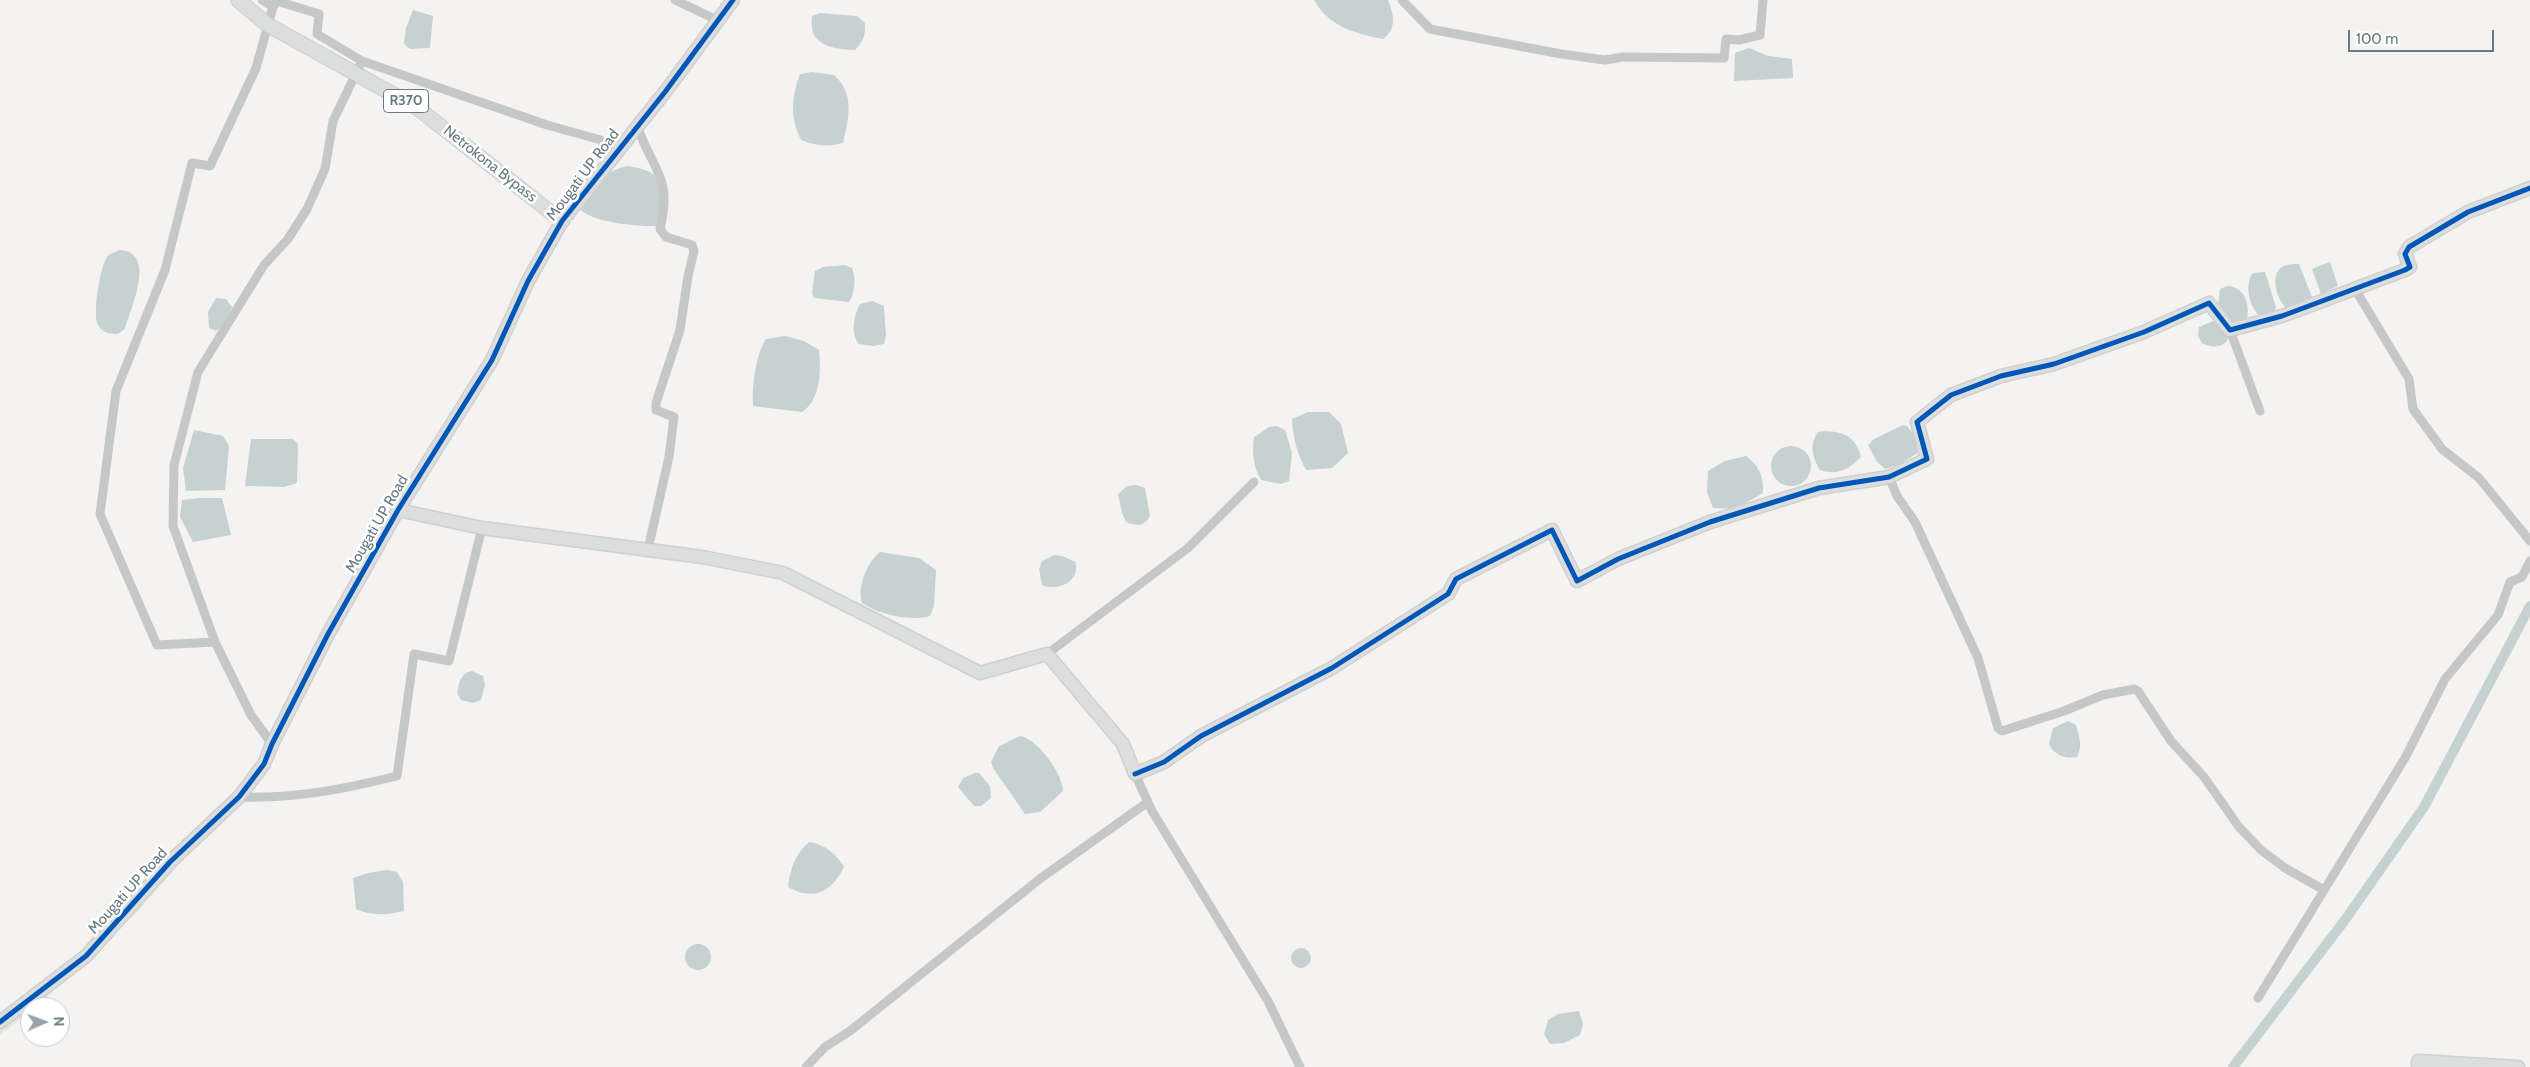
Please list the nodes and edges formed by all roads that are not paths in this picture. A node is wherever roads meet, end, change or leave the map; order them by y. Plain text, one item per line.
1 (238, 0) edge
2 (262, 0) edge
3 (675, 0) edge
4 (733, 0) edge
5 (1402, 0) edge
6 (1764, 0) edge
7 (273, 7) junction
8 (717, 20) junction
9 (268, 25) junction
10 (359, 67) junction
11 (637, 125) junction
12 (613, 154) junction
13 (2530, 188) edge
14 (562, 221) junction
15 (2354, 289) junction
16 (2230, 330) junction
17 (2260, 411) dead end
18 (1888, 477) junction
19 (1254, 482) dead end
20 (398, 510) junction
21 (482, 528) junction
22 (2530, 541) edge
23 (648, 549) junction
24 (2530, 560) edge
25 (214, 642) junction
26 (1047, 654) junction
27 (272, 744) junction
28 (1135, 774) junction
29 (239, 797) junction
30 (1148, 802) junction
31 (2324, 890) junction
32 (2258, 998) dead end
33 (0, 1022) edge
34 (806, 1067) edge
35 (1300, 1067) edge
36 (2418, 1067) edge
37 (2518, 1067) edge

1 - 9 main road, Netrokona Bypass / R370
2 - 7 street
3 - 8 street
4 - 8 street, Mougati UP Road
5 - 6 street
7 - 9 street
7 - 10 street
8 - 11 street, Mougati UP Road
9 - 10 main road, Netrokona Bypass / R370
9 - 25 street
10 - 12 street
10 - 14 main road, Netrokona Bypass / R370
10 - 25 street
11 - 12 street, Mougati UP Road
11 - 23 street
12 - 14 street, Mougati UP Road
13 - 15 street
14 - 20 street, Mougati UP Road
15 - 16 street
15 - 22 street
16 - 17 street
16 - 18 street
18 - 28 street
18 - 31 street
19 - 26 street
20 - 21 street
20 - 27 street, Mougati UP Road
21 - 23 street
21 - 29 street
23 - 26 street
24 - 31 street
25 - 27 street
26 - 28 street
27 - 29 street, Mougati UP Road
28 - 30 street
29 - 33 street, Mougati UP Road
30 - 34 street
30 - 35 street
31 - 32 street
36 - 37 street

